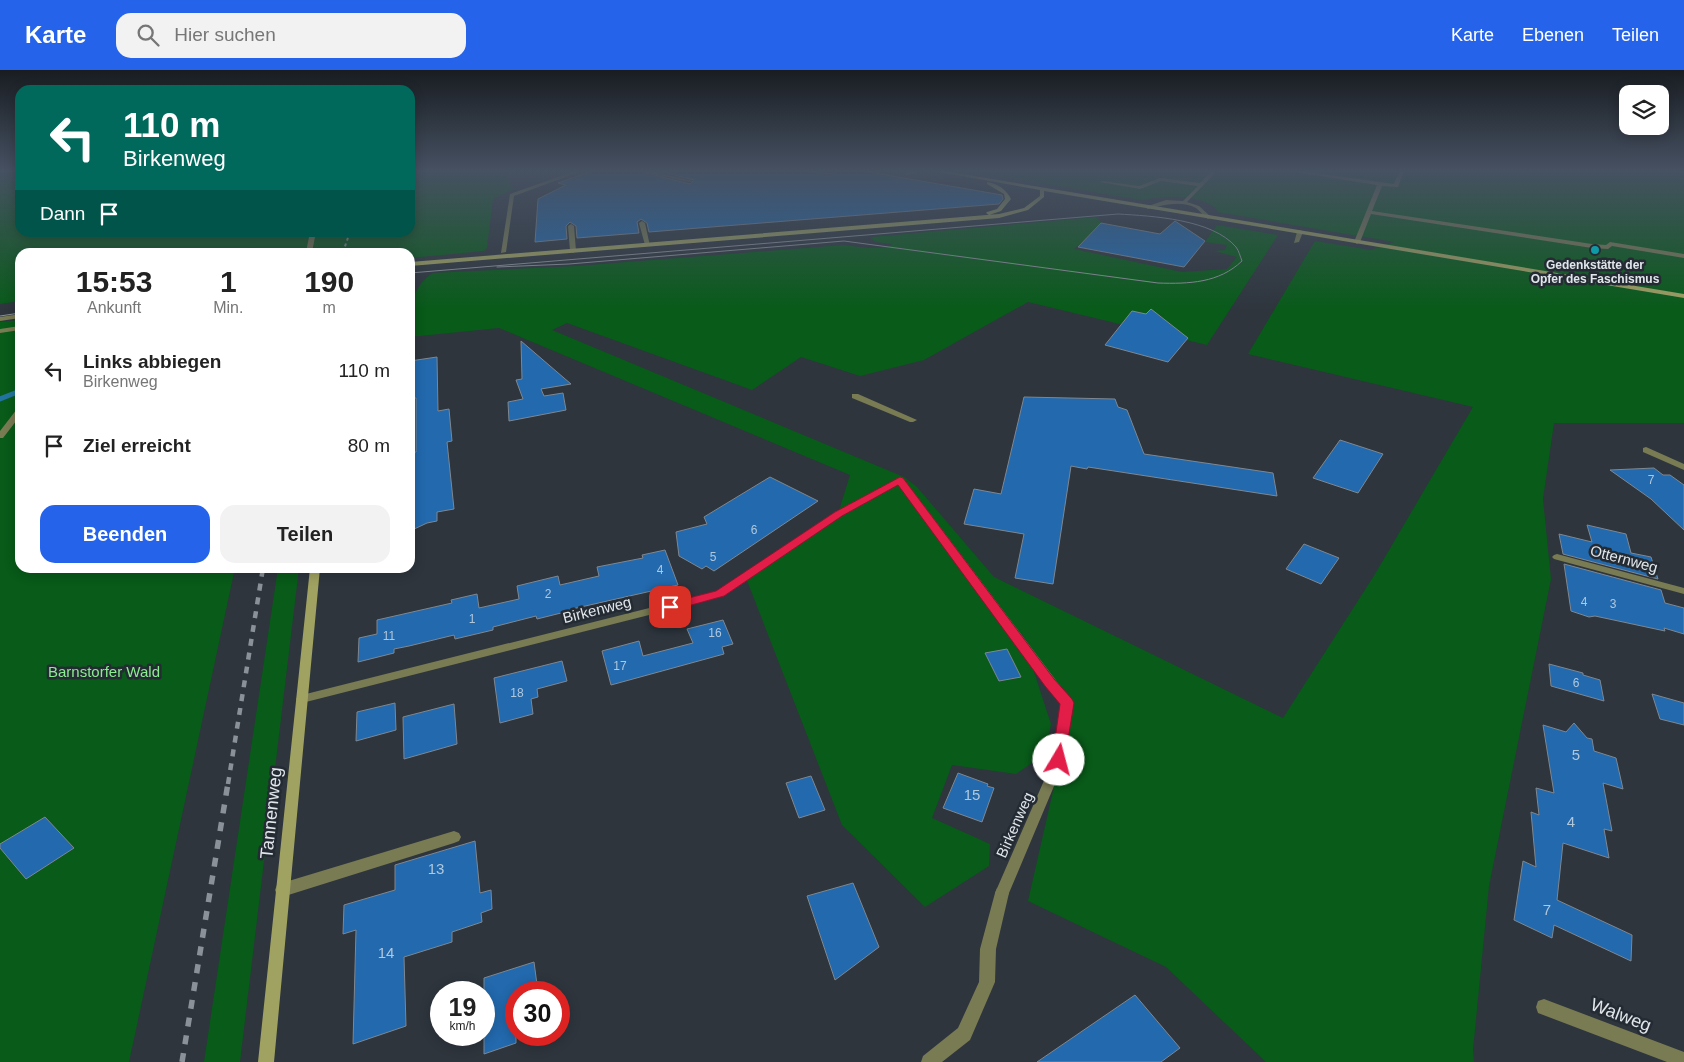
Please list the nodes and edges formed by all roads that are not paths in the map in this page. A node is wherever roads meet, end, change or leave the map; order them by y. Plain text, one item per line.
1 (508, 217) edge
2 (980, 217) edge
3 (1210, 217) edge
4 (1367, 217) edge
5 (1404, 217) edge
6 (969, 218) joint
7 (642, 223) dead end
8 (571, 226) dead end
9 (1300, 232) junction
10 (1296, 242) dead end
11 (1357, 242) junction
12 (648, 245) junction
13 (573, 251) junction
14 (503, 252) dead end
15 (1684, 256) edge
16 (415, 265) edge
17 (1684, 296) edge
18 (15, 317) edge
19 (0, 319) edge
20 (15, 329) edge
21 (0, 331) edge
22 (854, 396) dead end
23 (15, 417) edge
24 (913, 420) dead end
25 (0, 436) edge
26 (1646, 450) dead end
27 (1684, 467) edge
28 (1557, 557) dead end
29 (315, 573) edge
30 (1684, 590) edge
31 (302, 699) junction
32 (454, 837) dead end
33 (282, 890) junction
34 (1544, 1007) dead end
35 (1684, 1060) edge
36 (266, 1062) edge
37 (929, 1062) edge

1 - 14 street
2 - 6 main road
3 - 9 main road
4 - 11 street
5 - 15 street
6 - 12 main road
7 - 12 street
8 - 13 street
9 - 10 street
9 - 11 main road
11 - 17 main road
12 - 13 main road
13 - 16 main road
18 - 19 street
20 - 21 street
22 - 24 street
23 - 25 street
26 - 27 street
28 - 30 street, Otternweg
29 - 31 main road, Tannenweg
31 - 33 main road, Tannenweg
31 - 37 street, Birkenweg
32 - 33 street
33 - 36 main road, Tannenweg
34 - 35 street, Walweg

